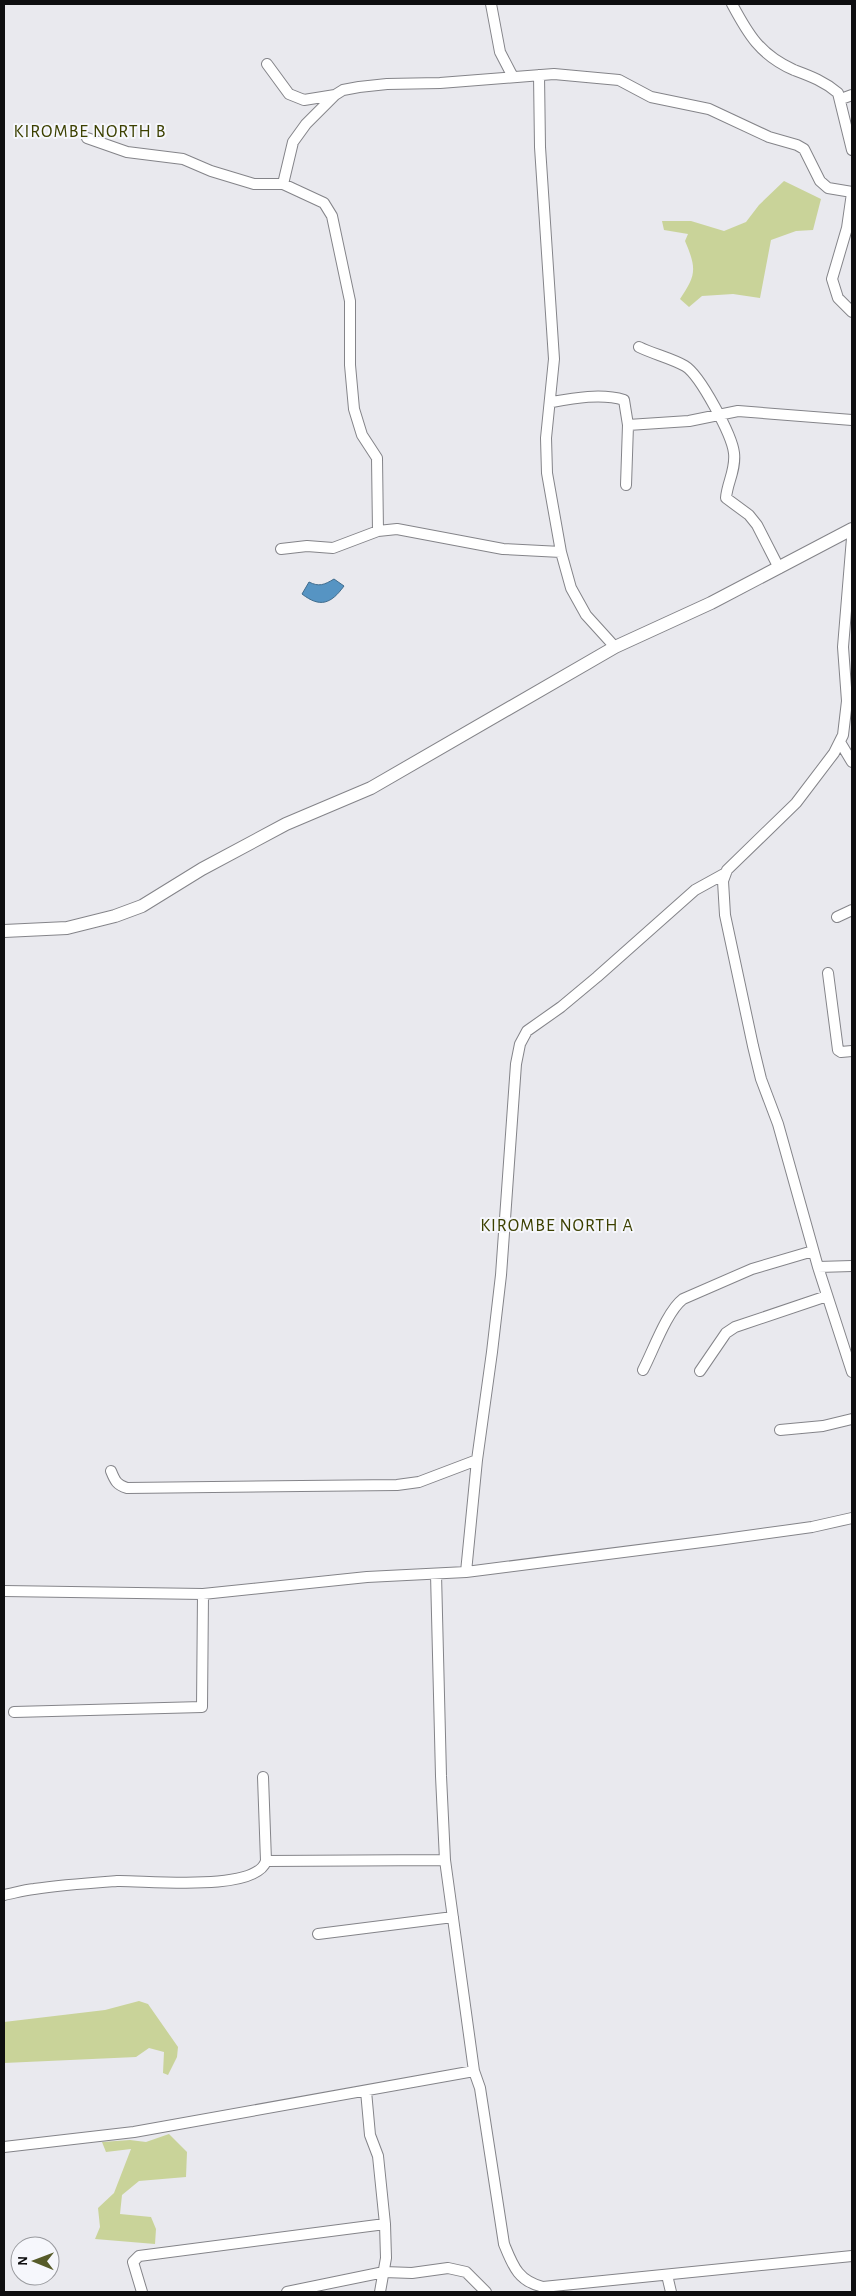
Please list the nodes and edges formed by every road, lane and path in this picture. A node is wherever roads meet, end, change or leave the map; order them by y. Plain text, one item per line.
1 (491, 4) edge
2 (732, 4) edge
3 (268, 64) dead end
4 (539, 75) junction
5 (513, 77) junction
6 (335, 95) junction
7 (852, 95) edge
8 (841, 99) junction
9 (87, 138) dead end
10 (852, 150) edge
11 (283, 184) junction
12 (852, 193) edge
13 (852, 312) edge
14 (639, 347) dead end
15 (552, 402) junction
16 (719, 415) junction
17 (852, 420) edge
18 (628, 425) junction
19 (626, 484) dead end
20 (852, 529) edge
21 (378, 531) junction
22 (852, 538) edge
23 (281, 549) dead end
24 (561, 552) junction
25 (779, 568) junction
26 (615, 647) junction
27 (840, 742) junction
28 (852, 762) edge
29 (724, 874) junction
30 (852, 910) edge
31 (837, 918) dead end
32 (4, 931) edge
33 (828, 973) dead end
34 (852, 1051) edge
35 (813, 1251) junction
36 (852, 1266) edge
37 (818, 1267) junction
38 (827, 1296) junction
39 (642, 1370) dead end
40 (700, 1372) dead end
41 (852, 1372) edge
42 (852, 1419) edge
43 (780, 1430) dead end
44 (477, 1460) junction
45 (111, 1471) dead end
46 (852, 1518) edge
47 (466, 1572) junction
48 (436, 1574) junction
49 (4, 1590) edge
50 (203, 1594) junction
51 (14, 1712) dead end
52 (264, 1777) dead end
53 (445, 1860) junction
54 (266, 1861) junction
55 (4, 1895) edge
56 (453, 1916) junction
57 (318, 1934) dead end
58 (474, 2071) junction
59 (366, 2091) junction
60 (4, 2147) edge
61 (384, 2224) junction
62 (852, 2256) edge
63 (384, 2272) junction
64 (667, 2275) junction
65 (543, 2287) junction
66 (592, 2287) edge
67 (142, 2292) edge
68 (287, 2292) edge
69 (380, 2292) edge
70 (486, 2292) edge
71 (527, 2292) edge
72 (671, 2292) edge

1 - 5 street
2 - 8 street
3 - 6 street
4 - 5 street
4 - 12 street
4 - 15 street
5 - 6 street
6 - 11 street
7 - 8 street
8 - 10 street
9 - 11 street
11 - 21 street
12 - 13 street
14 - 16 street
15 - 18 street
15 - 24 street
16 - 17 street
16 - 18 street
16 - 25 street
18 - 19 street
20 - 25 street
21 - 23 street
21 - 24 street
22 - 27 street
24 - 26 street
25 - 26 street
26 - 32 street
27 - 28 street
27 - 29 street
29 - 35 street
29 - 44 street
30 - 31 street
33 - 34 street
35 - 37 street
35 - 39 street
36 - 37 street
37 - 38 street
38 - 40 street
38 - 41 street
42 - 43 street
44 - 45 street
44 - 47 street
46 - 47 street
47 - 48 street
48 - 50 street
48 - 53 street
49 - 50 street
50 - 51 street
52 - 54 street
53 - 54 street
53 - 56 street
54 - 55 street
56 - 57 street
56 - 58 street
58 - 59 street
58 - 65 street
59 - 60 street
59 - 61 street
61 - 63 street
61 - 67 street
62 - 64 street
63 - 68 street
63 - 69 street
63 - 70 street
64 - 66 street
64 - 72 street
65 - 66 street
65 - 71 street

